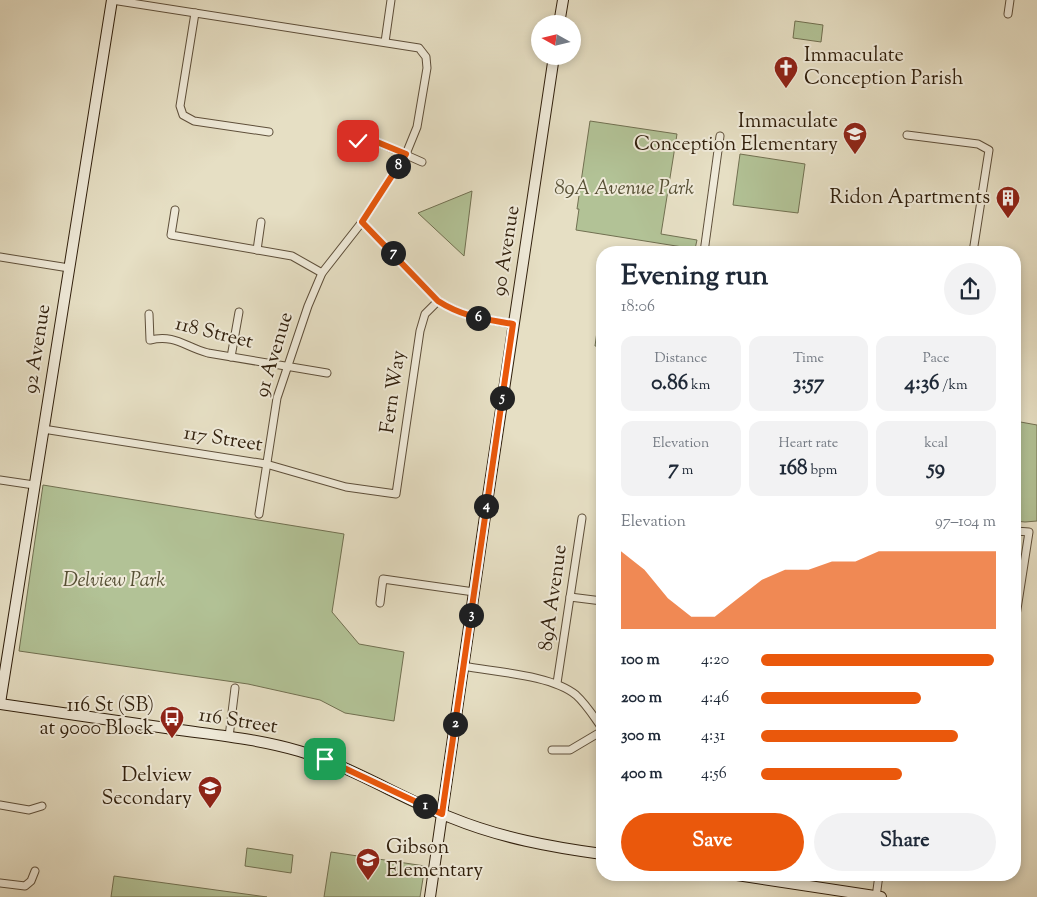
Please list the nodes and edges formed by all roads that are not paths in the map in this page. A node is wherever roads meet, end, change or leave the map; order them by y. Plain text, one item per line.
1 (112, 0) edge
2 (392, 0) edge
3 (563, 0) edge
4 (1010, 0) edge
5 (195, 13) junction
6 (1008, 14) dead end
7 (560, 15) edge
8 (385, 42) junction
9 (553, 65) edge
10 (269, 132) dead end
11 (907, 135) dead end
12 (720, 136) dead end
13 (358, 141) dead end
14 (406, 154) junction
15 (422, 162) dead end
16 (175, 210) dead end
17 (261, 222) dead end
18 (362, 222) junction
19 (705, 246) edge
20 (974, 246) edge
21 (257, 250) junction
22 (0, 257) edge
23 (69, 268) junction
24 (322, 273) junction
25 (438, 301) junction
26 (239, 312) dead end
27 (149, 314) dead end
28 (513, 324) junction
29 (231, 357) junction
30 (286, 366) junction
31 (327, 373) dead end
32 (43, 429) junction
33 (266, 464) junction
34 (0, 480) edge
35 (34, 486) junction
36 (396, 494) joint
37 (259, 514) dead end
38 (582, 518) dead end
39 (1021, 531) edge
40 (1021, 580) edge
41 (474, 592) junction
42 (570, 597) junction
43 (596, 600) edge
44 (380, 603) dead end
45 (463, 666) junction
46 (557, 683) junction
47 (235, 688) dead end
48 (0, 703) edge
49 (596, 721) edge
50 (596, 734) edge
51 (228, 737) junction
52 (552, 750) dead end
53 (0, 805) edge
54 (42, 806) dead end
55 (442, 814) junction
56 (596, 853) edge
57 (35, 871) dead end
58 (775, 881) edge
59 (879, 881) edge
60 (0, 883) edge
61 (430, 897) edge
62 (878, 897) edge

1 - 5 street
1 - 23 street, 92 Avenue
2 - 8 street
3 - 7 street
4 - 6 street
5 - 8 street
5 - 10 street
8 - 14 street, 91 Avenue
9 - 28 street, 90 Avenue
11 - 20 street
12 - 19 street
13 - 14 street
14 - 15 street
14 - 18 street, 91 Avenue
16 - 21 street
17 - 21 street
18 - 24 street, 91 Avenue
18 - 25 street
21 - 24 street
22 - 23 street
23 - 32 street, 92 Avenue
24 - 30 street, 91 Avenue
25 - 28 street
25 - 36 street, Fern Way
26 - 29 street
27 - 29 street, 118 Street
28 - 41 street, 90 Avenue
29 - 30 street, 118 Street
30 - 31 street, 118 Street
30 - 33 street, 91 Avenue
32 - 33 street, 117 Street
32 - 35 street, 92 Avenue
33 - 36 street, 117 Street
33 - 37 street, 91 Avenue
34 - 35 street
35 - 48 street, 92 Avenue
38 - 42 street, 89A Avenue
39 - 40 street
41 - 44 street
41 - 45 street, 90 Avenue
42 - 43 street
42 - 46 street, 89A Avenue
45 - 46 street
45 - 55 street, 90 Avenue
46 - 49 street
47 - 51 street
48 - 51 street, 116 Street
50 - 52 street
51 - 55 street, 116 Street
53 - 54 street
55 - 56 street, 116 Street
55 - 61 street, 90 Avenue
57 - 60 street
58 - 62 street
59 - 62 street

